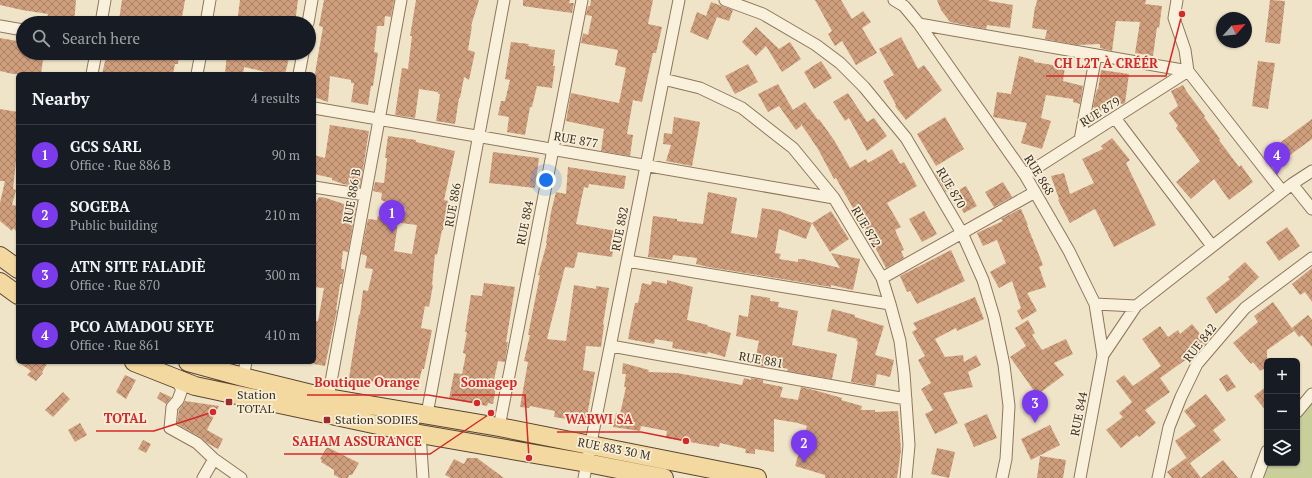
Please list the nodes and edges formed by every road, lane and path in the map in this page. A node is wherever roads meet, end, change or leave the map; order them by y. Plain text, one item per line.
1 (105, 0) edge
2 (210, 0) edge
3 (312, 0) edge
4 (401, 0) edge
5 (504, 0) edge
6 (582, 0) edge
7 (678, 0) edge
8 (725, 0) edge
9 (894, 0) edge
10 (1177, 0) edge
11 (905, 3) edge
12 (102, 16) edge
13 (207, 16) edge
14 (309, 16) edge
15 (919, 24) junction
16 (0, 26) edge
17 (16, 29) edge
18 (1096, 55) junction
19 (95, 60) edge
20 (200, 60) edge
21 (302, 60) edge
22 (1188, 71) junction
23 (92, 72) edge
24 (197, 72) edge
25 (299, 72) edge
26 (663, 79) junction
27 (316, 108) edge
28 (1115, 118) junction
29 (379, 120) junction
30 (478, 137) junction
31 (1080, 140) junction
32 (553, 150) junction
33 (646, 166) junction
34 (1312, 171) edge
35 (1025, 175) junction
36 (1292, 184) junction
37 (316, 187) edge
38 (1282, 191) junction
39 (1035, 192) junction
40 (365, 195) junction
41 (834, 198) junction
42 (1312, 209) edge
43 (962, 233) junction
44 (1212, 246) junction
45 (0, 256) edge
46 (1312, 258) edge
47 (627, 261) junction
48 (16, 268) edge
49 (882, 278) junction
50 (0, 282) edge
51 (16, 294) edge
52 (890, 304) junction
53 (1095, 304) junction
54 (1136, 306) junction
55 (611, 346) junction
56 (1103, 355) junction
57 (142, 364) edge
58 (202, 364) edge
59 (244, 370) edge
60 (175, 379) junction
61 (1312, 394) edge
62 (328, 398) junction
63 (906, 399) junction
64 (1300, 408) edge
65 (427, 414) junction
66 (499, 427) junction
67 (420, 434) junction
68 (591, 444) junction
69 (214, 459) junction
70 (1264, 459) edge
71 (586, 471) edge
72 (203, 478) edge
73 (241, 478) edge
74 (423, 478) edge
75 (664, 478) edge
76 (757, 478) edge
77 (906, 478) edge
78 (1002, 478) edge
79 (1080, 478) edge
80 (1158, 478) edge
81 (1257, 478) edge

1 - 12 street
2 - 13 street
3 - 14 street
4 - 29 street, RUE 886 B
5 - 30 street, RUE 886
6 - 32 street, RUE 884
7 - 26 street, RUE 882
8 - 43 street, RUE 870
9 - 11 street, RUE 868
10 - 22 street
11 - 15 street, RUE 868
15 - 18 street
15 - 35 street, RUE 868
16 - 17 street
18 - 22 street
18 - 31 street
19 - 23 street
20 - 24 street
21 - 25 street
22 - 28 street, RUE 879
22 - 38 street
26 - 33 street, RUE 882
26 - 41 street, RUE 872
27 - 29 street, RUE 877
28 - 31 street, RUE 879
28 - 44 street
29 - 30 street, RUE 877
29 - 40 street, RUE 886 B
30 - 32 street, RUE 877
30 - 65 street, RUE 886
31 - 35 street, RUE 879
32 - 33 street, RUE 877
32 - 66 street, RUE 884
33 - 41 street, RUE 877
33 - 47 street, RUE 882
34 - 36 street
35 - 39 street, RUE 868
36 - 38 street
36 - 42 street
37 - 40 street
38 - 44 street
39 - 43 street
39 - 53 street, RUE 868
40 - 62 street, RUE 886 B
41 - 49 street, RUE 872
43 - 49 street
43 - 78 street, RUE 870
44 - 54 street
45 - 48 main road
46 - 80 street, RUE 842
47 - 52 street
47 - 55 street, RUE 882
49 - 52 street, RUE 872
50 - 51 main road
52 - 63 street, RUE 872
53 - 54 street
53 - 56 street, RUE 868
54 - 56 street
55 - 63 street, RUE 881
55 - 68 street, RUE 882
56 - 79 street, RUE 844
57 - 60 main road
58 - 59 main road, RUE 883 30 M
59 - 62 main road, RUE 883 30 M
60 - 67 main road
60 - 69 street
61 - 64 street
62 - 65 main road, RUE 883 30 M
63 - 77 street, RUE 872
65 - 66 main road, RUE 883 30 M
66 - 68 main road, RUE 883 30 M
67 - 71 main road
67 - 74 street
68 - 71 street, RUE 882
68 - 76 main road, RUE 883 30 M
69 - 72 street
69 - 73 street
70 - 81 street
71 - 75 main road

